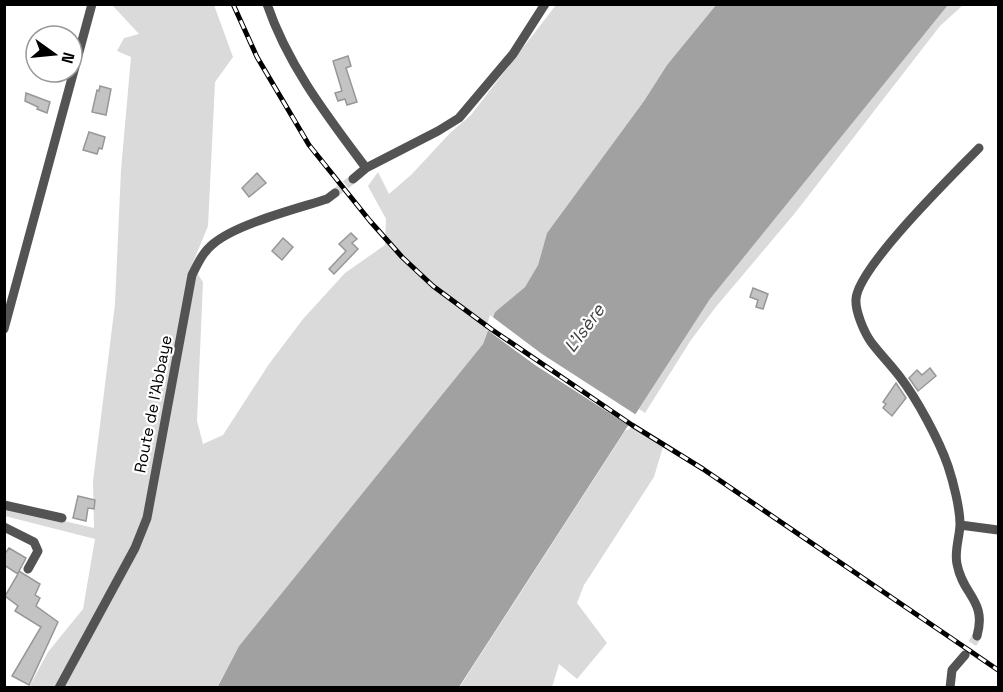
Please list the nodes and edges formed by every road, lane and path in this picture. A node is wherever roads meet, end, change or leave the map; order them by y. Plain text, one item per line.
1 (92, 4) edge
2 (267, 4) edge
3 (545, 4) edge
4 (979, 148) dead end
5 (366, 168) junction
6 (353, 178) tunnel mouth
7 (335, 193) tunnel mouth
8 (4, 328) edge
9 (4, 505) edge
10 (62, 518) dead end
11 (960, 525) junction
12 (4, 527) edge
13 (999, 530) edge
14 (28, 569) dead end
15 (977, 636) tunnel mouth
16 (965, 655) tunnel mouth
17 (59, 687) edge
18 (951, 687) edge

1 - 8 street
2 - 5 street
3 - 5 street
4 - 11 street
5 - 6 street
7 - 17 street, Route de l'Abbaye
9 - 10 street
11 - 13 street
11 - 15 street
12 - 14 street
16 - 18 street

